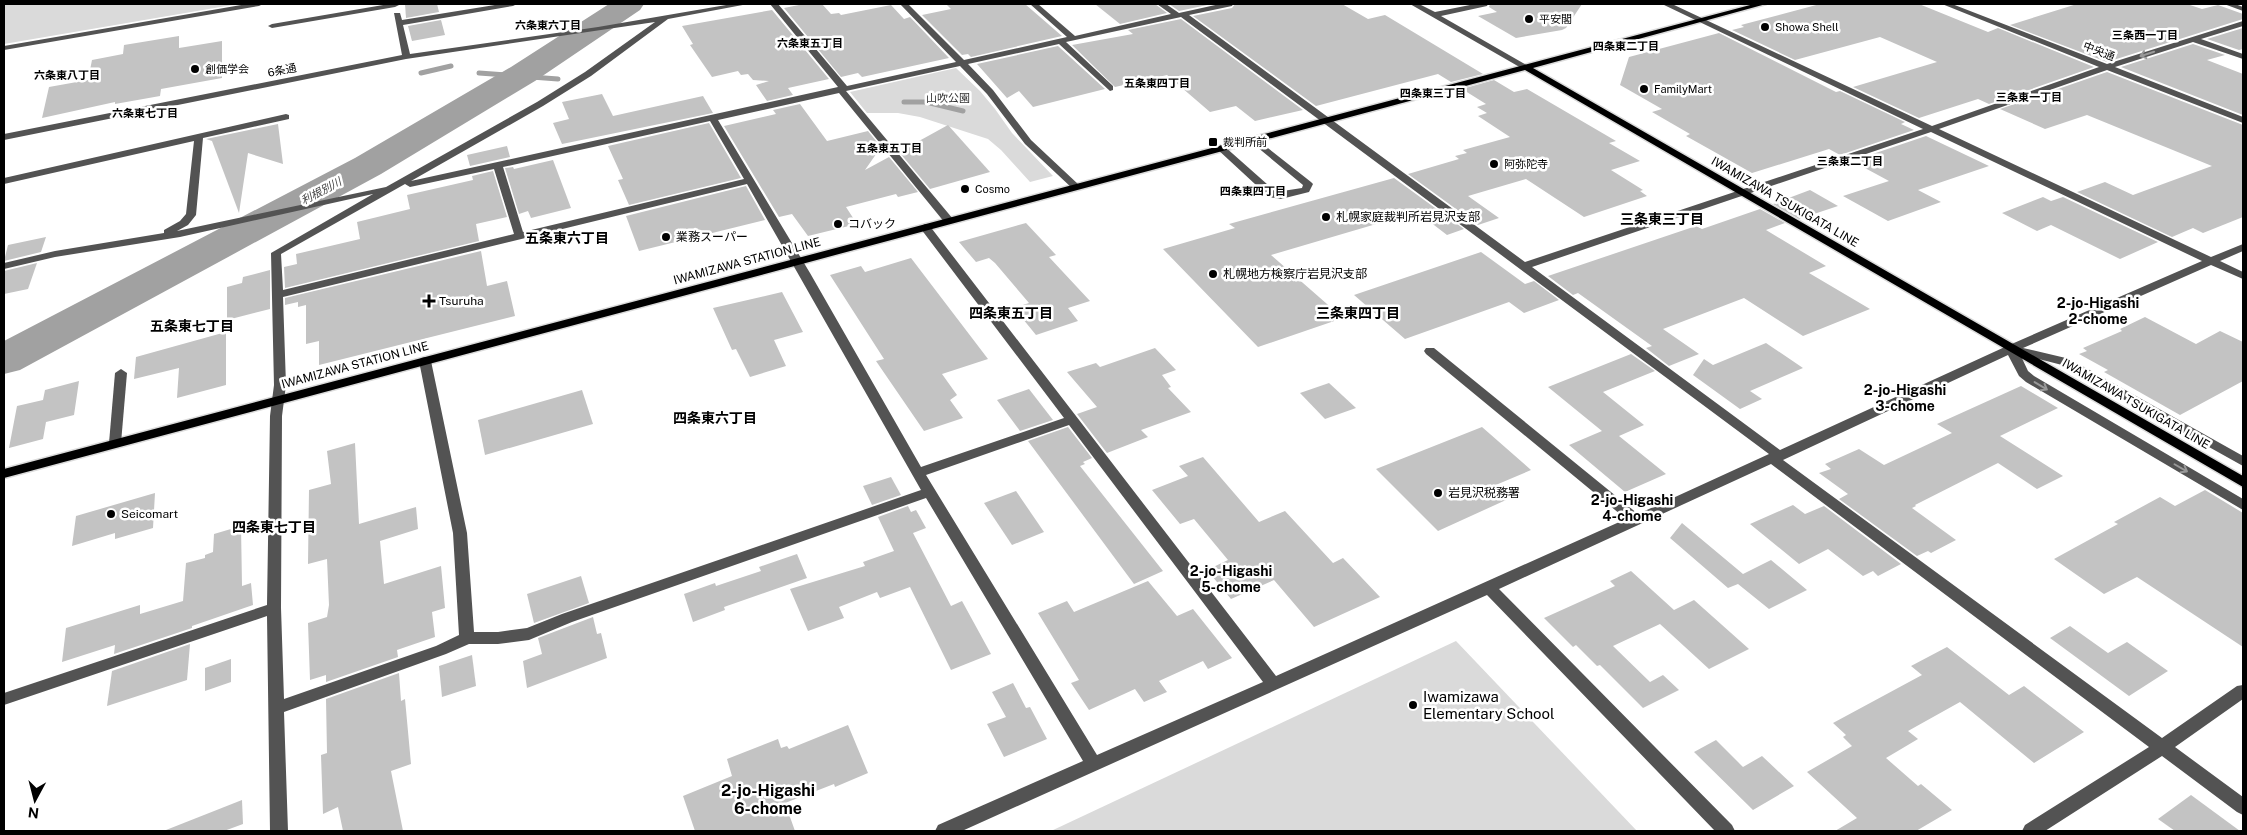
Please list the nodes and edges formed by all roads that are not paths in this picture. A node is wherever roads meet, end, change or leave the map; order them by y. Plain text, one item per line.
1 (259, 4) edge
2 (395, 4) edge
3 (513, 4) edge
4 (744, 4) edge
5 (774, 4) edge
6 (904, 4) edge
7 (1034, 4) edge
8 (1160, 4) edge
9 (1229, 4) edge
10 (1414, 4) edge
11 (1484, 4) edge
12 (1666, 4) edge
13 (1762, 4) edge
14 (1946, 4) edge
15 (2228, 4) edge
16 (2243, 9) edge
17 (1179, 15) junction
18 (1434, 15) junction
19 (666, 18) junction
20 (1701, 20) junction
21 (399, 23) junction
22 (2243, 23) edge
23 (272, 26) dead end
24 (1073, 38) junction
25 (2193, 38) junction
26 (1060, 41) junction
27 (4, 48) edge
28 (406, 57) junction
29 (2243, 57) edge
30 (960, 63) junction
31 (2107, 66) junction
32 (1526, 67) junction
33 (842, 88) junction
34 (1110, 88) dead end
35 (286, 117) dead end
36 (713, 118) junction
37 (1327, 120) junction
38 (2243, 120) edge
39 (1931, 129) junction
40 (4, 137) edge
41 (199, 137) junction
42 (1254, 140) junction
43 (1221, 148) junction
44 (498, 165) junction
45 (750, 180) junction
46 (4, 181) edge
47 (397, 186) junction
48 (1076, 187) junction
49 (1741, 192) junction
50 (949, 221) junction
51 (925, 227) junction
52 (519, 235) junction
53 (157, 237) junction
54 (2243, 247) edge
55 (2212, 261) junction
56 (798, 262) junction
57 (4, 266) edge
58 (1524, 266) junction
59 (2243, 276) edge
60 (276, 295) junction
61 (2011, 349) junction
62 (1430, 351) dead end
63 (425, 360) junction
64 (121, 372) dead end
65 (277, 400) junction
66 (1072, 420) junction
67 (115, 443) junction
68 (1776, 458) junction
69 (2243, 462) edge
70 (4, 474) edge
71 (918, 474) junction
72 (2243, 482) edge
73 (929, 492) junction
74 (2243, 505) edge
75 (1636, 521) junction
76 (1489, 588) junction
77 (274, 608) junction
78 (467, 638) junction
79 (1273, 684) junction
80 (2243, 691) edge
81 (4, 699) edge
82 (276, 708) junction
83 (2162, 747) junction
84 (1094, 764) junction
85 (2243, 807) edge
86 (279, 831) edge
87 (944, 831) edge
88 (1726, 831) edge
89 (2031, 831) edge

1 - 27 street
2 - 21 street
2 - 23 street
3 - 21 street
4 - 19 street
5 - 33 street
6 - 30 street
7 - 24 street
8 - 17 street
9 - 17 street
10 - 18 street
11 - 18 street
12 - 20 street
13 - 20 main road
14 - 31 street, 中央通
15 - 16 street
17 - 24 street
17 - 37 street
18 - 32 street
19 - 28 street, 6条通
19 - 47 street
20 - 32 main road
20 - 39 street
21 - 28 street
22 - 25 street
24 - 26 street
25 - 29 street
25 -> 31 street
26 - 30 street
26 - 34 street
28 - 40 street, 6条通
30 - 33 street
30 - 48 street
31 - 38 street, 中央通
31 - 39 street
32 - 37 main road, IWAMIZAWA STATION LINE
32 - 49 main road, IWAMIZAWA TSUKIGATA LINE
33 - 36 street
33 - 50 street
35 - 41 street
36 - 44 street
36 - 45 street
37 - 42 main road, IWAMIZAWA STATION LINE
37 - 58 street
39 - 49 street
39 - 55 street
41 - 46 street
41 - 53 street
42 - 43 main road, IWAMIZAWA STATION LINE
42 - 43 street
43 - 48 main road, IWAMIZAWA STATION LINE
44 - 47 street
44 - 52 street
45 - 52 street
45 - 56 street
47 - 53 street
47 - 60 street
48 - 50 main road, IWAMIZAWA STATION LINE
49 - 58 street
49 - 61 main road, IWAMIZAWA TSUKIGATA LINE
50 - 51 main road, IWAMIZAWA STATION LINE
51 - 56 main road, IWAMIZAWA STATION LINE
51 - 66 street
52 - 60 street
53 - 57 street
54 - 55 street
55 - 59 street
55 - 61 street
56 - 63 main road, IWAMIZAWA STATION LINE
56 - 71 street
58 - 68 street
60 - 65 street
61 - 68 street
61 - 69 street
61 - 72 main road, IWAMIZAWA TSUKIGATA LINE
61 -> 74 street
62 - 75 street
63 - 65 main road, IWAMIZAWA STATION LINE
63 - 78 street
64 - 67 street
65 - 67 main road, IWAMIZAWA STATION LINE
65 - 77 street
66 - 71 street
66 - 79 street
67 - 70 main road, IWAMIZAWA STATION LINE
68 - 75 street
68 - 83 street
71 - 73 street
73 - 78 street
73 - 84 street
75 - 76 street
76 - 79 street
76 - 88 street
77 - 81 street
77 - 82 street
78 - 82 street
79 - 84 street
80 - 83 street
82 - 86 street
83 - 85 street
83 - 89 street
84 - 87 street

